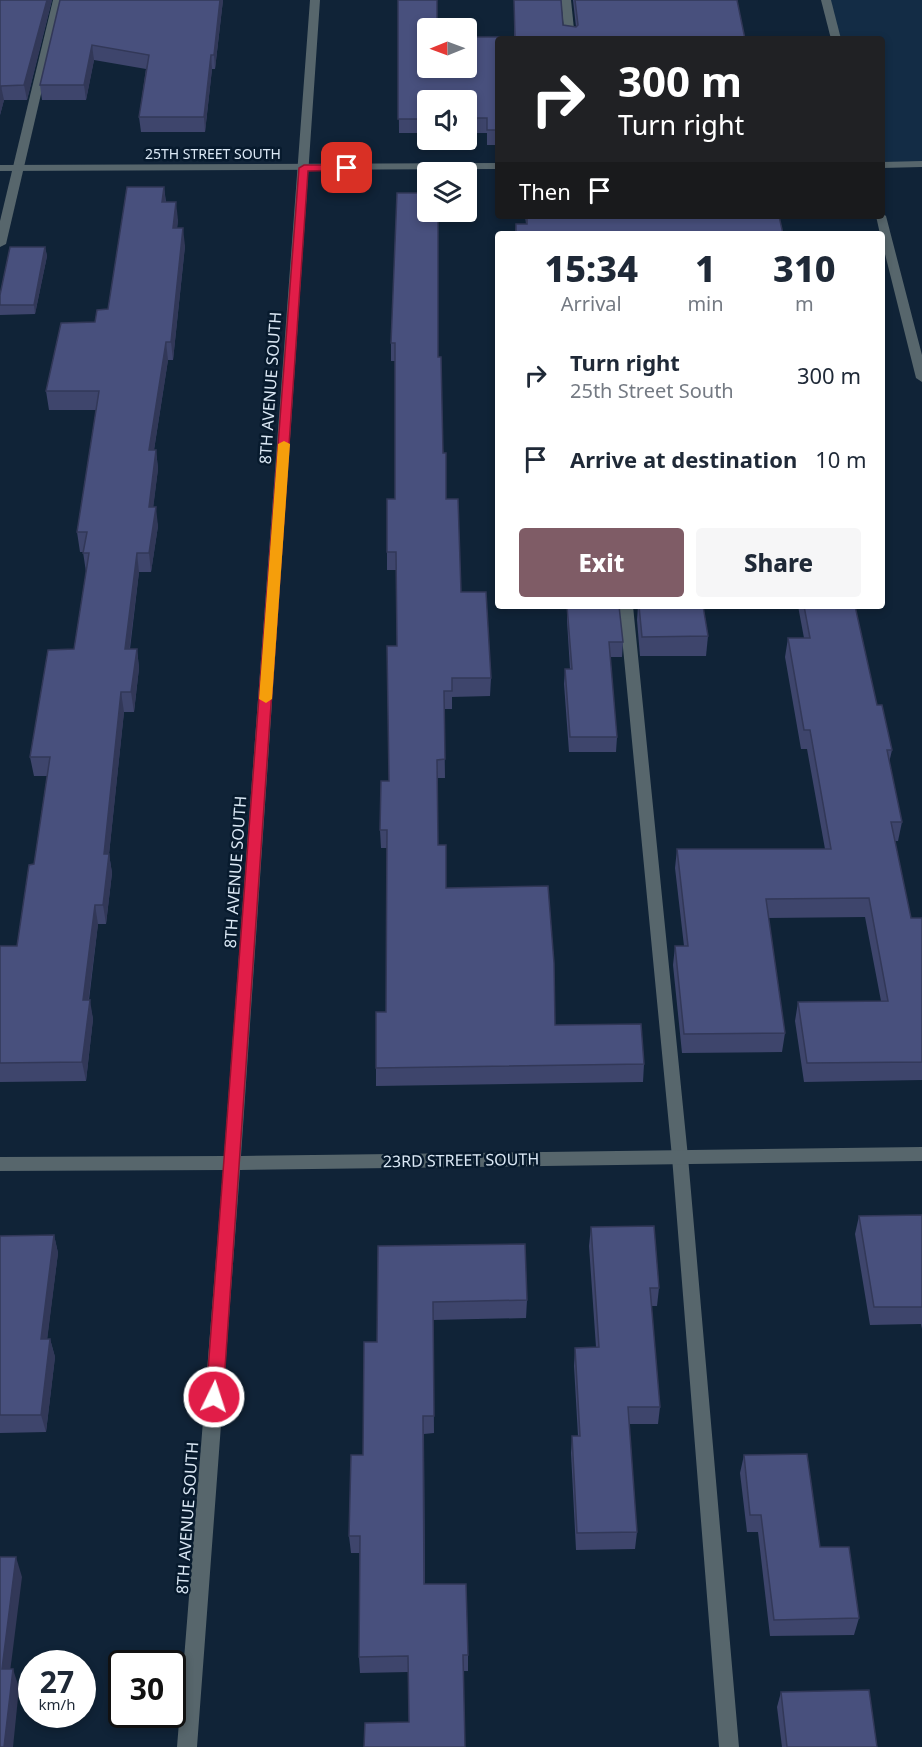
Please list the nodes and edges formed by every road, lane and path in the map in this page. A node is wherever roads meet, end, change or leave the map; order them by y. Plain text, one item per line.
1 (58, 0) edge
2 (315, 0) edge
3 (566, 0) edge
4 (826, 0) edge
5 (570, 36) edge
6 (835, 36) edge
7 (922, 164) edge
8 (495, 165) edge
9 (885, 165) edge
10 (0, 168) edge
11 (18, 168) junction
12 (304, 168) junction
13 (885, 232) edge
14 (0, 244) edge
15 (922, 378) edge
16 (626, 609) edge
17 (922, 1154) edge
18 (680, 1157) junction
19 (232, 1163) junction
20 (0, 1164) edge
21 (187, 1747) edge
22 (729, 1747) edge

1 - 11 street
2 - 12 street, 8TH AVENUE SOUTH
3 - 5 street
4 - 6 street
7 - 9 street
8 - 12 street, 25TH STREET SOUTH
10 - 11 street, 25TH STREET SOUTH
11 - 12 street, 25TH STREET SOUTH
11 - 14 street
12 - 19 street, 8TH AVENUE SOUTH
13 - 15 street
16 - 18 street
17 - 18 street, 23RD STREET SOUTH
18 - 19 street, 23RD STREET SOUTH
18 - 22 street
19 - 20 street, 23RD STREET SOUTH
19 - 21 street, 8TH AVENUE SOUTH

